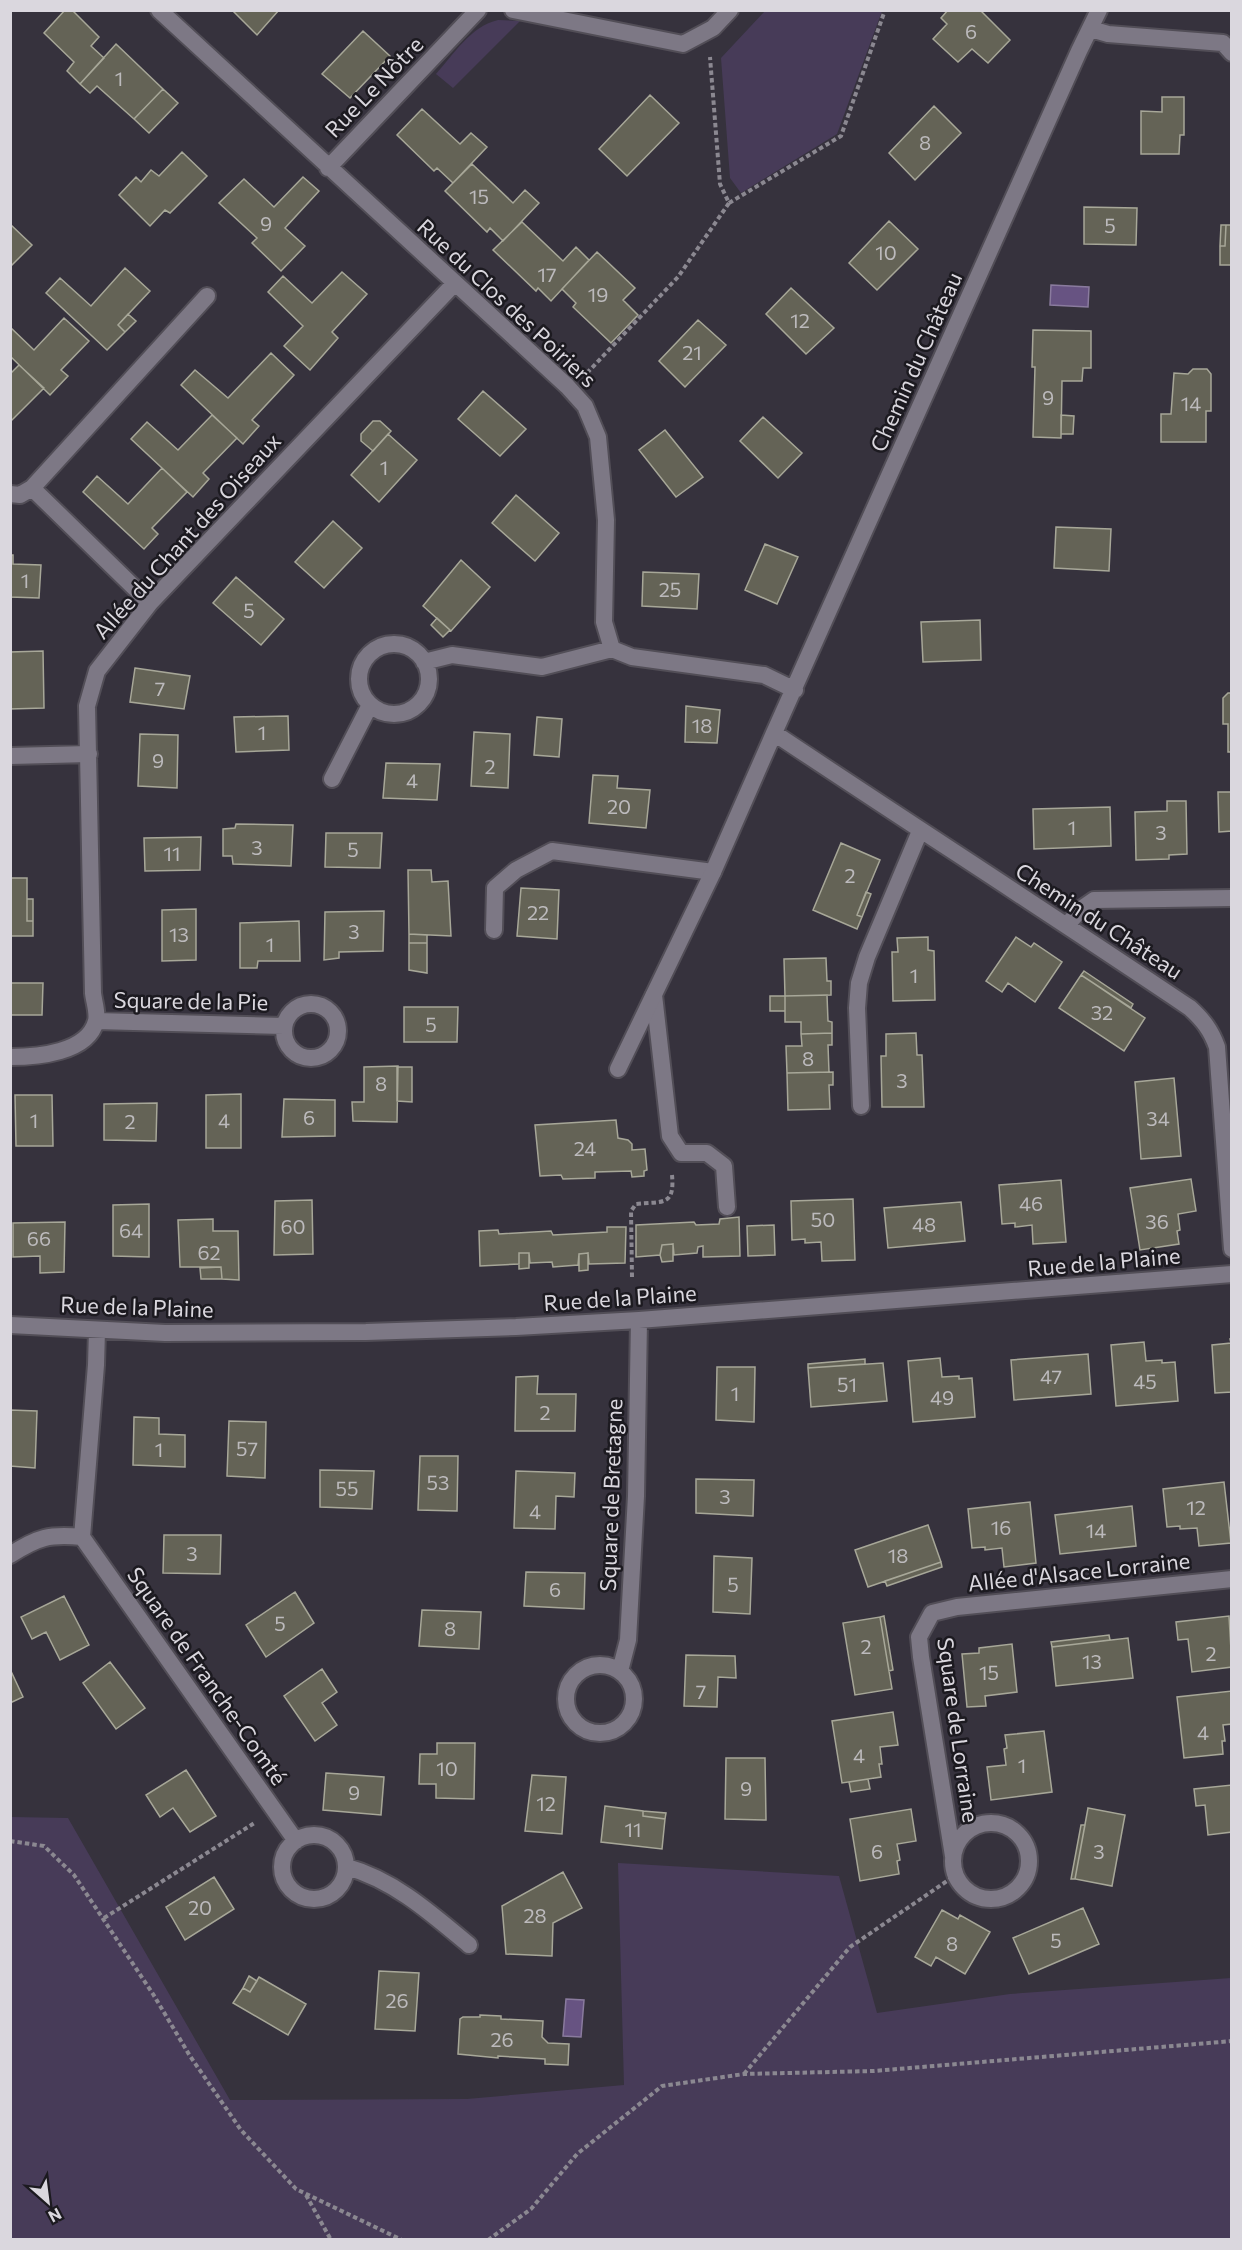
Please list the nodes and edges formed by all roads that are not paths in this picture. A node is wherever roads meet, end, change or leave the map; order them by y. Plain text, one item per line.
1 (159, 10) edge
2 (478, 10) edge
3 (513, 10) edge
4 (730, 10) edge
5 (1099, 10) edge
6 (1091, 29) junction
7 (1232, 53) edge
8 (328, 168) junction
9 (455, 283) junction
10 (207, 296) dead end
11 (32, 488) junction
12 (10, 494) edge
13 (150, 603) junction
14 (612, 649) junction
15 (424, 662) junction
16 (795, 690) junction
17 (370, 705) junction
18 (774, 733) junction
19 (89, 754) junction
20 (10, 756) edge
21 (332, 778) dead end
22 (920, 831) junction
23 (713, 872) junction
24 (1232, 898) edge
25 (1067, 925) junction
26 (494, 930) dead end
27 (654, 995) junction
28 (96, 1021) junction
29 (284, 1026) dead end
30 (10, 1057) edge
31 (618, 1069) dead end
32 (861, 1106) dead end
33 (728, 1207) dead end
34 (1232, 1249) edge
35 (1232, 1274) edge
36 (639, 1320) junction
37 (10, 1325) edge
38 (97, 1330) junction
39 (82, 1537) junction
40 (10, 1555) edge
41 (1232, 1579) edge
42 (932, 1613) joint
43 (620, 1671) junction
44 (296, 1841) junction
45 (953, 1856) junction
46 (347, 1867) junction
47 (469, 1945) dead end

1 - 8 street, Rue du Clos des Poiriers
2 - 8 street, Rue Le Nôtre
3 - 4 street
5 - 6 street, Chemin du Château
6 - 7 street
6 - 16 street, Chemin du Château
8 - 9 street, Rue du Clos des Poiriers
9 - 13 street, Allée du Chant des Oiseaux
9 - 14 street, Rue du Clos des Poiriers
10 - 11 street
11 - 12 street
11 - 13 street
13 - 19 street, Allée du Chant des Oiseaux
14 - 15 street
14 - 16 street
15 - 17 street
15 - 17 street
16 - 18 street, Chemin du Château
17 - 21 street
18 - 22 street, Chemin du Château
18 - 23 street, Chemin du Château
19 - 20 street
19 - 28 street, Allée du Chant des Oiseaux
22 - 25 street, Chemin du Château
22 - 32 street
23 - 26 street
23 - 27 street, Chemin du Château
24 - 25 street
25 - 34 street, Chemin du Château
27 - 31 street, Chemin du Château
27 - 33 street
28 - 29 street, Square de la Pie
28 - 30 street
35 - 36 street, Rue de la Plaine
36 - 38 street, Rue de la Plaine
36 - 43 street, Square de Bretagne
37 - 38 street, Rue de la Plaine
38 - 39 street
39 - 40 street
39 - 44 street, Square de Franche-Comté
41 - 42 street, Allée d'Alsace Lorraine
42 - 45 street, Square de Lorraine
43 - 43 street
44 - 46 street
44 - 46 street
45 - 45 street, Square de Lorraine
46 - 47 street

